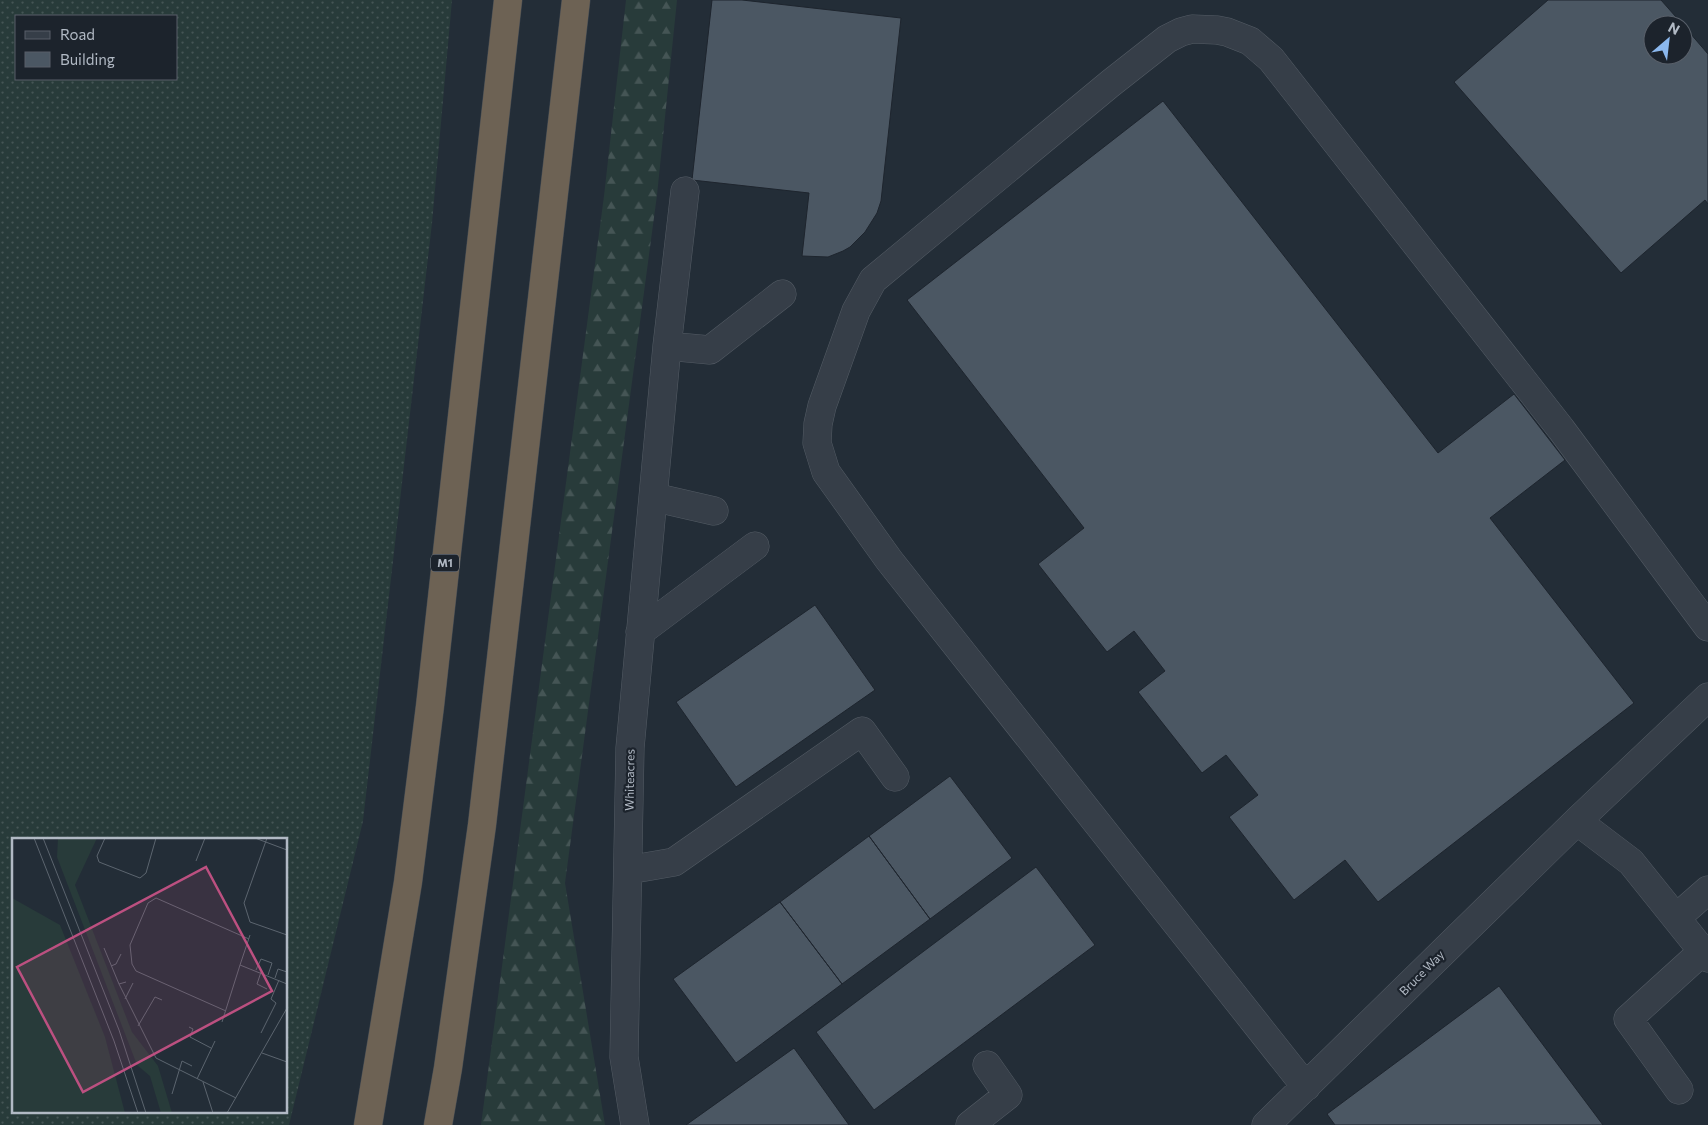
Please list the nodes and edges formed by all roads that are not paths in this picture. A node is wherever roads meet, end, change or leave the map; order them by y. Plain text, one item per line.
1 (508, 0) edge
2 (576, 0) edge
3 (685, 191) dead end
4 (782, 294) dead end
5 (667, 346) junction
6 (653, 497) junction
7 (714, 511) dead end
8 (754, 546) dead end
9 (1708, 627) edge
10 (640, 632) junction
11 (1708, 697) edge
12 (895, 777) dead end
13 (1577, 821) junction
14 (628, 870) junction
15 (1708, 890) edge
16 (1676, 918) junction
17 (1705, 955) edge
18 (987, 1065) dead end
19 (1306, 1087) junction
20 (1679, 1090) dead end
21 (368, 1125) edge
22 (438, 1125) edge
23 (635, 1125) edge
24 (970, 1125) edge
25 (1266, 1125) edge

1 - 21 highway, M1
2 - 22 highway
3 - 5 lane, Whiteacres
4 - 5 lane
5 - 6 lane, Whiteacres
6 - 7 lane
6 - 10 lane, Whiteacres
8 - 10 lane
9 - 19 lane
10 - 14 lane, Whiteacres
11 - 13 lane, Bruce Way
12 - 14 lane
13 - 16 lane
13 - 19 lane, Bruce Way
14 - 23 lane, Whiteacres
15 - 16 lane
16 - 17 lane
17 - 20 lane
18 - 24 lane
19 - 25 lane, Bruce Way

